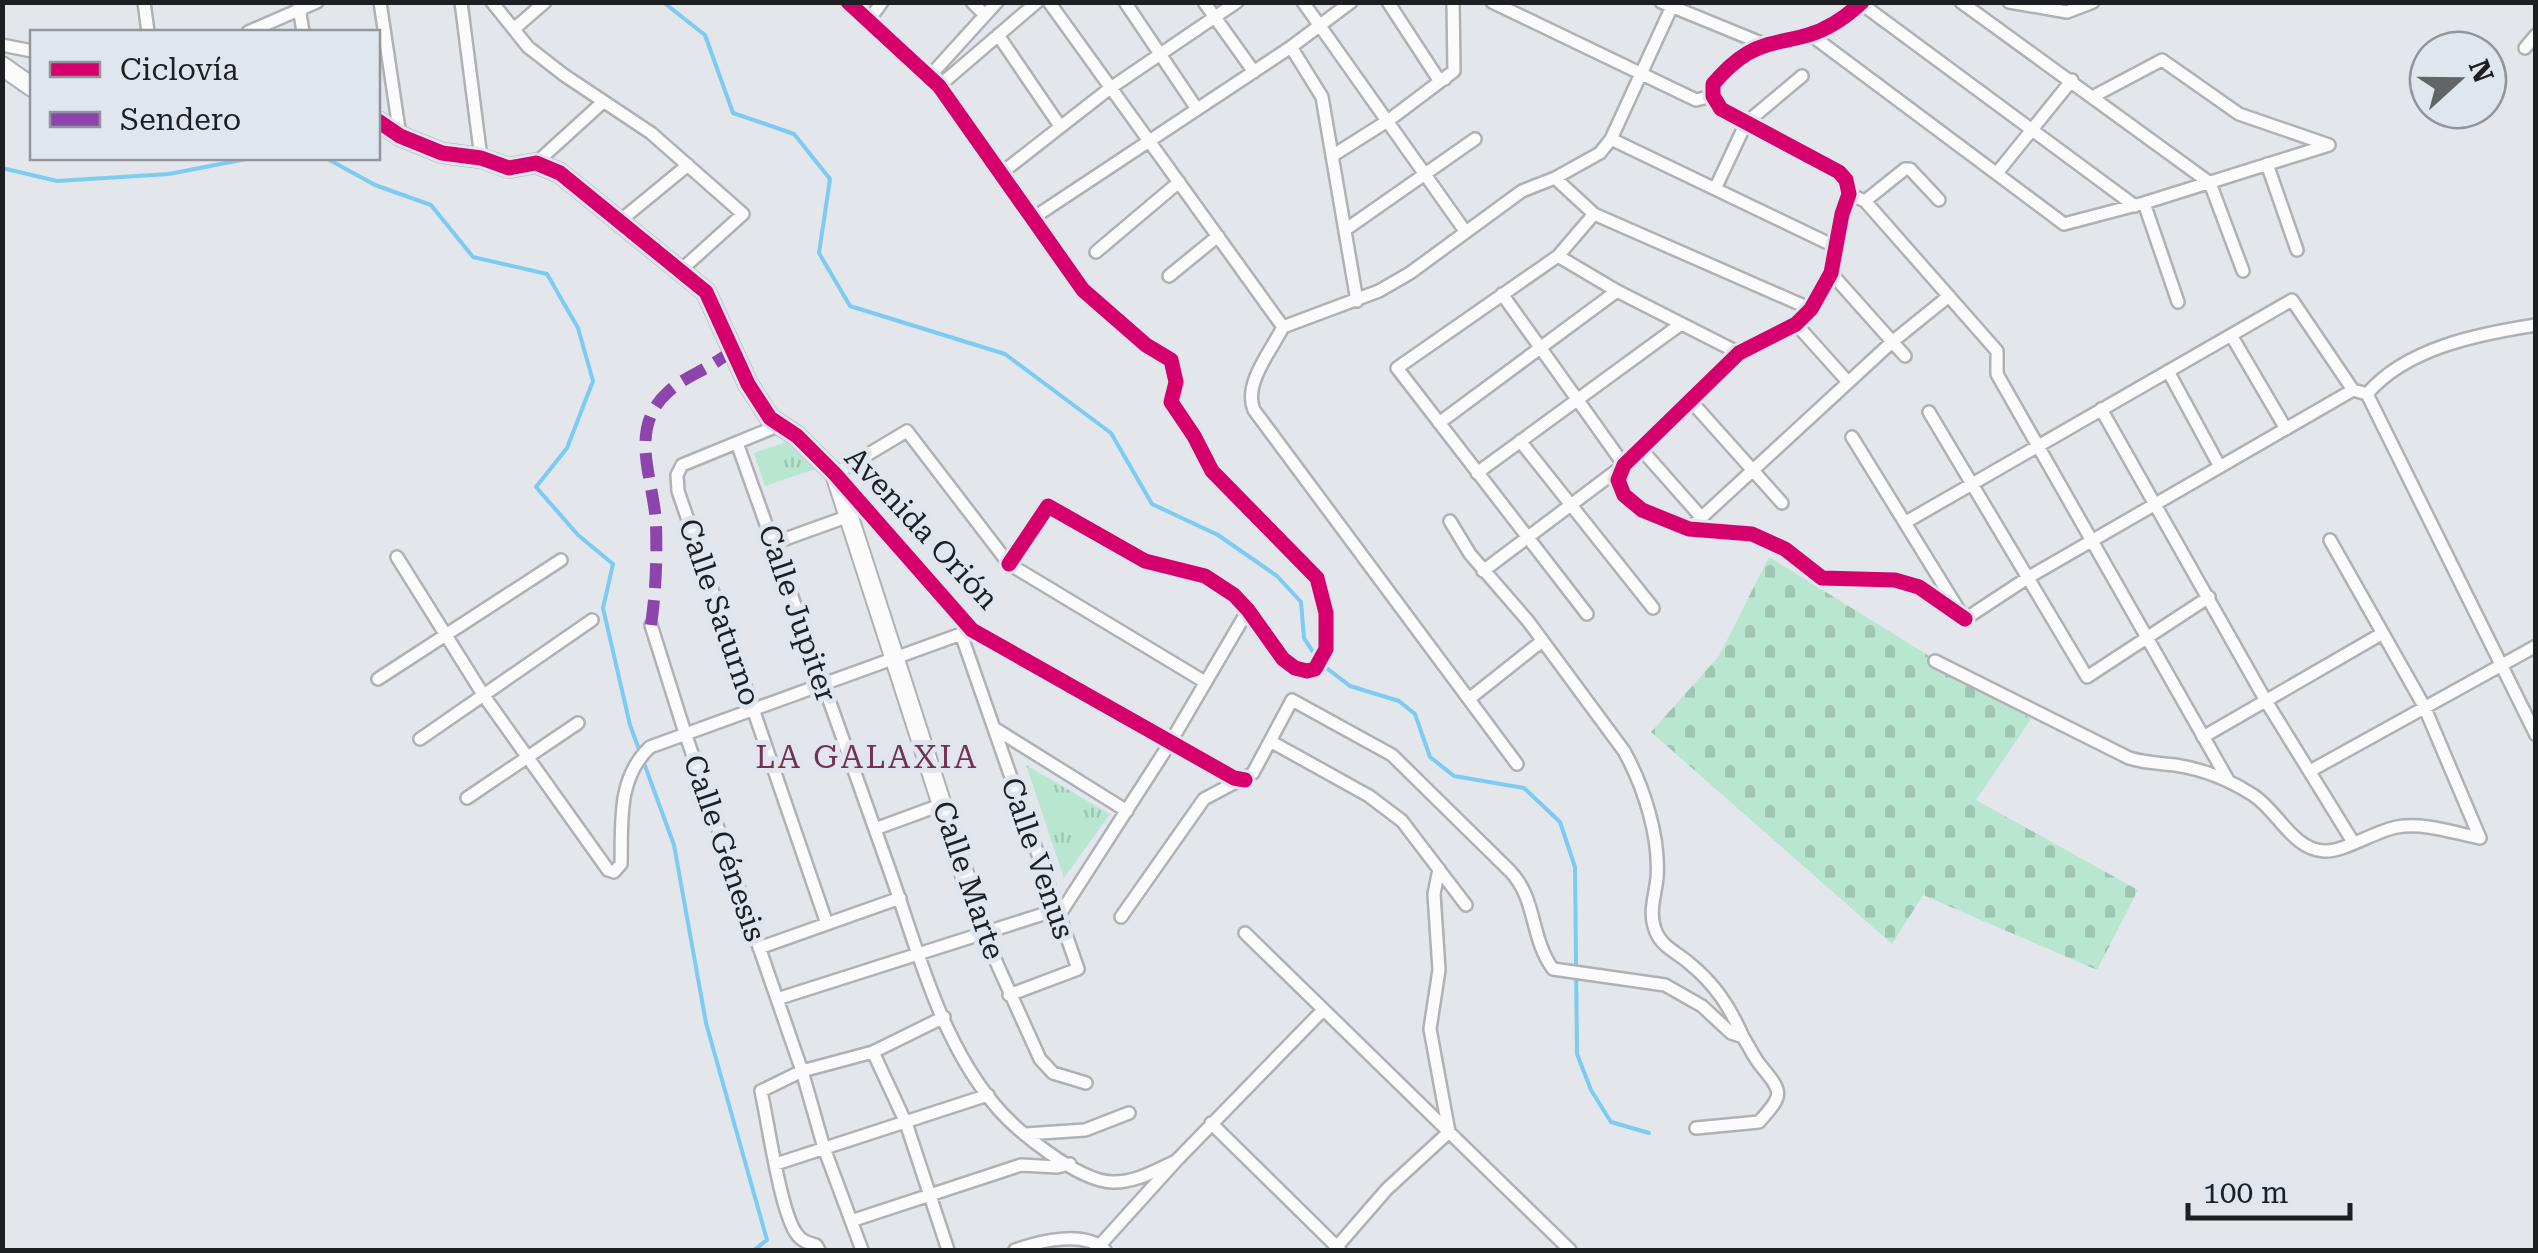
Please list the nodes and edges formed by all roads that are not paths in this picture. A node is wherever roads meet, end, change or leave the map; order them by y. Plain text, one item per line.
1 (144, 2) edge
2 (318, 2) edge
3 (380, 2) edge
4 (461, 2) edge
5 (492, 2) edge
6 (544, 2) edge
7 (848, 2) edge
8 (882, 2) edge
9 (972, 2) edge
10 (997, 2) edge
11 (1037, 2) edge
12 (1049, 2) edge
13 (1125, 2) edge
14 (1204, 2) edge
15 (1237, 2) edge
16 (1303, 2) edge
17 (1351, 2) edge
18 (1388, 2) edge
19 (1453, 2) edge
20 (1492, 2) edge
21 (1961, 2) edge
22 (2009, 2) edge
23 (2094, 2) edge
24 (1861, 3) edge
25 (1669, 4) edge
26 (299, 6) edge
27 (985, 15) junction
28 (1214, 18) junction
29 (869, 20) junction
30 (1319, 26) junction
31 (514, 29) junction
32 (148, 30) edge
33 (252, 30) edge
34 (1810, 34) junction
35 (2536, 34) edge
36 (998, 36) junction
37 (2, 45) edge
38 (1766, 45) junction
39 (1291, 47) junction
40 (2524, 48) dead end
41 (30, 51) edge
42 (1160, 54) junction
43 (2, 66) edge
44 (1254, 72) junction
45 (1640, 73) junction
46 (1802, 76) dead end
47 (1445, 79) junction
48 (2072, 80) junction
49 (934, 82) junction
50 (30, 86) edge
51 (1108, 88) junction
52 (1714, 96) junction
53 (2094, 96) junction
54 (604, 102) junction
55 (1197, 109) junction
56 (1389, 120) junction
57 (380, 122) edge
58 (1746, 123) junction
59 (1060, 126) junction
60 (2032, 129) junction
61 (400, 136) junction
62 (1475, 138) dead end
63 (1610, 139) junction
64 (1150, 142) junction
65 (1332, 156) junction
66 (481, 158) junction
67 (536, 164) junction
68 (2267, 164) junction
69 (688, 166) junction
70 (1997, 173) junction
71 (1000, 174) junction
72 (1426, 175) junction
73 (1556, 178) junction
74 (1179, 182) junction
75 (2210, 182) junction
76 (1716, 189) junction
77 (1849, 194) junction
78 (1940, 200) dead end
79 (1865, 202) junction
80 (2139, 205) junction
81 (1594, 214) junction
82 (1033, 218) junction
83 (620, 220) junction
84 (1345, 230) junction
85 (1465, 231) junction
86 (1218, 236) junction
87 (1834, 246) junction
88 (2298, 250) dead end
89 (1096, 252) dead end
90 (1558, 256) junction
91 (682, 270) junction
92 (2242, 271) dead end
93 (1831, 272) junction
94 (1170, 276) dead end
95 (1617, 292) junction
96 (1502, 294) junction
97 (1949, 296) junction
98 (1356, 300) junction
99 (2178, 302) dead end
100 (1811, 309) junction
101 (1681, 324) junction
102 (1796, 324) junction
103 (2536, 325) edge
104 (1284, 328) junction
105 (2230, 336) junction
106 (1892, 342) junction
107 (1538, 348) junction
108 (1738, 354) junction
109 (1905, 356) dead end
110 (2168, 371) junction
111 (1848, 382) junction
112 (2353, 390) junction
113 (2367, 394) junction
114 (1576, 399) junction
115 (1690, 400) junction
116 (2102, 409) junction
117 (1930, 412) dead end
118 (1439, 424) junction
119 (780, 425) junction
120 (2286, 429) junction
121 (1852, 437) dead end
122 (1520, 441) junction
123 (737, 442) junction
124 (2039, 445) junction
125 (1641, 449) junction
126 (1624, 464) junction
127 (2220, 467) junction
128 (1753, 470) junction
129 (1477, 473) junction
130 (835, 474) junction
131 (1973, 482) junction
132 (1782, 503) dead end
133 (2155, 504) junction
134 (1570, 505) junction
135 (849, 516) junction
136 (1702, 518) junction
137 (1450, 521) dead end
138 (1906, 522) junction
139 (1689, 529) junction
140 (1525, 536) junction
141 (2092, 540) junction
142 (2330, 540) dead end
143 (774, 544) junction
144 (397, 557) dead end
145 (561, 560) dead end
146 (1009, 564) junction
147 (1483, 570) junction
148 (2029, 577) junction
149 (2209, 597) junction
150 (1653, 608) dead end
151 (1248, 610) junction
152 (1587, 614) dead end
153 (1964, 619) junction
154 (592, 620) dead end
155 (651, 625) dead end
156 (966, 632) junction
157 (2383, 633) junction
158 (445, 634) junction
159 (2147, 637) junction
160 (1542, 640) junction
161 (2536, 646) edge
162 (897, 657) junction
163 (1935, 662) dead end
164 (2501, 664) junction
165 (378, 679) dead end
166 (1205, 682) junction
167 (822, 684) junction
168 (484, 696) junction
169 (1469, 699) junction
170 (2266, 701) junction
171 (2424, 706) junction
172 (754, 708) junction
173 (578, 723) dead end
174 (994, 728) junction
175 (685, 733) junction
176 (2536, 736) edge
177 (2203, 737) junction
178 (420, 740) dead end
179 (1270, 741) junction
180 (1170, 743) junction
181 (527, 757) junction
182 (1517, 764) dead end
183 (2310, 771) junction
184 (1245, 780) junction
185 (2228, 780) junction
186 (466, 798) dead end
187 (943, 804) junction
188 (1127, 812) junction
189 (875, 829) junction
190 (2353, 842) junction
191 (1439, 869) junction
192 (900, 898) junction
193 (1466, 905) dead end
194 (1057, 914) junction
195 (1121, 917) dead end
196 (827, 924) junction
197 (1245, 933) dead end
198 (984, 934) junction
199 (759, 948) junction
200 (918, 953) junction
201 (1009, 995) junction
202 (777, 1000) junction
203 (1323, 1010) junction
204 (944, 1017) junction
205 (1743, 1037) junction
206 (873, 1052) junction
207 (802, 1071) junction
208 (1086, 1084) dead end
209 (988, 1094) junction
210 (1130, 1113) dead end
211 (906, 1123) junction
212 (1211, 1123) junction
213 (1696, 1128) dead end
214 (1449, 1132) junction
215 (1026, 1134) junction
216 (824, 1148) junction
217 (1176, 1160) junction
218 (776, 1164) junction
219 (1070, 1164) junction
220 (930, 1195) junction
221 (851, 1222) junction
222 (1102, 1248) edge
223 (1337, 1249) edge
224 (819, 1250) edge
225 (862, 1250) edge
226 (948, 1250) edge
227 (1015, 1250) edge
228 (1570, 1250) edge

1 - 32 street
2 - 26 street
3 - 61 street
4 - 66 street
5 - 31 street
6 - 31 street
7 - 29 street
8 - 29 street
9 - 27 street
10 - 27 street
11 - 36 street
12 - 51 street
13 - 42 street
14 - 28 street
15 - 28 street
16 - 30 street
17 - 30 street
18 - 47 street
19 - 47 street
20 - 45 street
21 - 48 street
22 - 23 street
24 - 34 street
24 - 60 street
25 - 38 street
25 - 45 street
26 - 33 street
27 - 49 street
28 - 42 street
28 - 44 street
29 - 49 street
30 - 39 street
30 - 56 street
31 - 54 street
34 - 38 street
34 - 70 street
35 - 40 street
36 - 49 street
36 - 59 street
37 - 41 street
38 - 52 street
39 - 44 street
39 - 65 street
42 - 51 street
42 - 55 street
43 - 50 street
44 - 55 street
45 - 52 street
45 - 63 street
46 - 58 street
47 - 56 street
48 - 53 street
48 - 60 street
49 - 71 street
51 - 59 street
51 - 64 street
52 - 58 street
53 - 68 street
53 - 75 street
54 - 67 street
54 - 69 street
55 - 64 street
56 - 65 street
56 - 72 street
57 - 61 street
58 - 76 street
58 - 77 street
59 - 71 street
60 - 70 street
60 - 80 street
61 - 66 street
62 - 72 street
63 - 73 street
63 - 76 street
64 - 74 street
64 - 82 street
65 - 84 street
66 - 67 street
67 - 83 street
68 - 75 street
68 - 88 street
69 - 83 street
69 - 91 street
70 - 80 street
71 - 82 street
72 - 84 street
72 - 85 street
73 - 81 street
73 - 85 street
74 - 86 street
74 - 89 street
75 - 80 street
75 - 92 street
76 - 87 street
77 - 79 street
77 - 87 street
78 - 79 street
79 - 97 street
80 - 99 street
81 - 90 street
81 - 100 street
82 - 151 street
83 - 91 street
84 - 98 street
85 - 98 street
86 - 94 street
86 - 104 street
87 - 93 street
90 - 95 street
90 - 96 street
91 - 119 street, Avenida Orión
93 - 100 street
93 - 106 street
95 - 101 street
95 - 107 street
96 - 107 street
96 - 118 street
97 - 106 street
97 - 124 street
98 - 104 street
100 - 102 street
101 - 108 street
101 - 114 street
102 - 108 street
102 - 111 street
103 - 113 street
104 - 169 street
105 - 110 street
105 - 112 street
105 - 120 street
106 - 109 street
106 - 111 street
107 - 114 street
107 - 118 street
108 - 115 street
110 - 116 street
110 - 127 street
111 - 128 street
112 - 113 street
112 - 120 street
113 - 164 street
114 - 122 street
114 - 126 street
115 - 125 street
115 - 128 street
116 - 124 street
116 - 133 street
117 - 131 street
118 - 129 street
119 - 123 street
119 - 130 street, Avenida Orión
120 - 127 street
121 - 138 street
122 - 129 street
122 - 134 street
123 - 143 street, Calle Jupiter
123 - 172 street, Calle Saturno
124 - 131 street
124 - 141 street
125 - 126 street
125 - 136 street
126 - 134 street
126 - 139 street
127 - 133 street
128 - 132 street
128 - 136 street
129 - 140 street
130 - 135 street, Calle Marte
130 - 146 street
130 - 156 street, Avenida Orión
131 - 138 street
131 - 148 street
133 - 141 street
133 - 149 street
134 - 140 street
134 - 150 street
135 - 143 street
135 - 162 street, Calle Marte
136 - 139 street
137 - 147 street
138 - 153 street
139 - 153 street
140 - 147 street
140 - 152 street
141 - 148 street
141 - 159 street
142 - 157 street
143 - 167 street, Calle Jupiter
144 - 158 street
145 - 158 street
146 - 151 street
146 - 166 street
147 - 160 street
148 - 153 street
148 - 159 street
149 - 159 street
149 - 170 street
151 - 166 street
154 - 168 street
155 - 175 street, Calle Génesis
156 - 162 street
156 - 174 street, Calle Venus
156 - 180 street, Avenida Orión
157 - 170 street
157 - 171 street
158 - 165 street
158 - 168 street
159 - 177 street
160 - 169 street
160 - 205 street
161 - 164 street
162 - 167 street
162 - 187 street, Calle Marte
163 - 185 street
164 - 171 street
164 - 176 street
166 - 180 street
167 - 172 street
167 - 189 street, Calle Jupiter
168 - 178 street
168 - 181 street
169 - 182 street
170 - 177 street
170 - 183 street
171 - 183 street
171 - 190 street
172 - 175 street
172 - 196 street, Calle Saturno
173 - 181 street
174 - 188 street
174 - 194 street, Calle Venus
175 - 181 street
175 - 199 street, Calle Génesis
177 - 185 street
179 - 184 street
179 - 191 street
179 - 205 street
180 - 184 street, Avenida Orión
180 - 188 street
181 - 186 street
183 - 190 street
184 - 195 street
185 - 190 street
187 - 189 street
187 - 198 street, Calle Marte
188 - 194 street
189 - 192 street, Calle Jupiter
191 - 193 street
191 - 214 street
192 - 196 street
192 - 200 street, Calle Jupiter
194 - 198 street
194 - 201 street, Calle Venus
196 - 199 street
197 - 203 street
198 - 200 street
198 - 201 street, Calle Marte
199 - 202 street, Calle Génesis
200 - 202 street
200 - 204 street, Calle Jupiter
201 - 208 street, Calle Marte
202 - 207 street, Calle Génesis
203 - 212 street
203 - 214 street
204 - 206 street
204 - 209 street, Calle Jupiter
205 - 213 street
206 - 207 street
206 - 211 street
207 - 216 street, Calle Génesis
207 - 218 street
209 - 211 street
209 - 215 street, Calle Jupiter
210 - 215 street
211 - 216 street
211 - 220 street
212 - 217 street
212 - 223 street
214 - 223 street
214 - 228 street
215 - 219 street, Calle Jupiter
216 - 218 street
216 - 221 street, Calle Génesis
217 - 219 street
217 - 222 street
218 - 224 street
219 - 220 street
220 - 221 street
220 - 226 street
221 - 225 street, Calle Génesis
222 - 227 street

